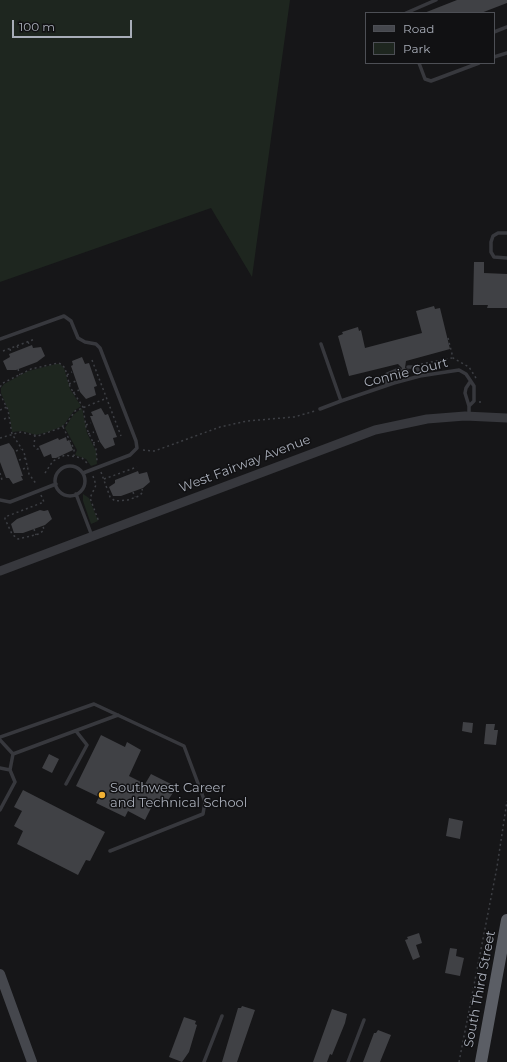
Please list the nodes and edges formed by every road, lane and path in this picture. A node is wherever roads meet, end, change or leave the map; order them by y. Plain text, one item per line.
1 (436, 0) edge
2 (408, 12) edge
3 (507, 27) edge
4 (495, 32) edge
5 (507, 53) edge
6 (495, 58) edge
7 (419, 64) edge
8 (476, 64) edge
9 (507, 233) edge
10 (507, 258) edge
11 (448, 338) dead end
12 (0, 339) edge
13 (35, 339) dead end
14 (28, 342) junction
15 (321, 344) dead end
16 (21, 345) junction
17 (17, 346) junction
18 (30, 346) dead end
19 (22, 348) dead end
20 (10, 349) junction
21 (19, 350) dead end
22 (3, 351) dead end
23 (11, 353) dead end
24 (92, 360) dead end
25 (418, 361) dead end
26 (36, 363) dead end
27 (94, 364) junction
28 (90, 365) dead end
29 (27, 366) dead end
30 (408, 367) dead end
31 (38, 368) junction
32 (399, 369) dead end
33 (18, 370) dead end
34 (28, 370) junction
35 (96, 371) junction
36 (72, 372) dead end
37 (93, 373) dead end
38 (20, 374) junction
39 (66, 374) junction
40 (98, 375) junction
41 (420, 376) junction
42 (94, 377) dead end
43 (76, 381) dead end
44 (100, 382) junction
45 (470, 382) junction
46 (69, 384) junction
47 (97, 384) dead end
48 (386, 385) junction
49 (0, 387) edge
50 (79, 390) dead end
51 (73, 392) junction
52 (0, 394) edge
53 (107, 398) junction
54 (1, 399) edge
55 (342, 401) junction
56 (469, 406) junction
57 (7, 407) junction
58 (83, 407) junction
59 (320, 409) joint
60 (0, 410) edge
61 (113, 414) junction
62 (109, 416) dead end
63 (469, 416) junction
64 (9, 417) junction
65 (507, 418) edge
66 (4, 419) dead end
67 (115, 422) junction
68 (91, 423) dead end
69 (112, 423) dead end
70 (86, 425) junction
71 (117, 426) junction
72 (63, 427) junction
73 (114, 427) dead end
74 (94, 432) dead end
75 (120, 433) junction
76 (12, 434) junction
77 (88, 434) junction
78 (116, 434) dead end
79 (35, 436) junction
80 (121, 436) dead end
81 (0, 438) edge
82 (98, 441) dead end
83 (92, 443) junction
84 (137, 448) junction
85 (22, 449) junction
86 (40, 449) dead end
87 (16, 451) dead end
88 (74, 456) junction
89 (26, 458) junction
90 (19, 460) dead end
91 (98, 463) dead end
92 (90, 466) dead end
93 (28, 467) junction
94 (137, 467) dead end
95 (134, 468) junction
96 (23, 469) dead end
97 (127, 471) junction
98 (135, 471) dead end
99 (101, 472) dead end
100 (123, 472) junction
101 (0, 473) edge
102 (45, 473) dead end
103 (83, 474) junction
104 (128, 474) dead end
105 (116, 475) junction
106 (93, 476) dead end
107 (124, 476) dead end
108 (117, 478) dead end
109 (104, 479) junction
110 (2, 480) dead end
111 (56, 484) junction
112 (37, 486) dead end
113 (142, 489) dead end
114 (133, 492) dead end
115 (76, 494) junction
116 (41, 495) dead end
117 (124, 496) dead end
118 (135, 498) junction
119 (0, 500) edge
120 (126, 500) junction
121 (36, 505) junction
122 (28, 508) junction
123 (25, 509) junction
124 (37, 509) dead end
125 (30, 511) dead end
126 (17, 512) junction
127 (26, 513) dead end
128 (18, 516) dead end
129 (99, 522) dead end
130 (44, 526) dead end
131 (34, 529) dead end
132 (25, 533) dead end
133 (36, 534) junction
134 (27, 537) junction
135 (92, 537) junction
136 (0, 572) edge
137 (118, 715) junction
138 (76, 731) junction
139 (0, 739) edge
140 (13, 754) junction
141 (0, 768) edge
142 (10, 770) junction
143 (66, 784) dead end
144 (507, 801) edge
145 (0, 810) edge
146 (110, 851) dead end
147 (507, 920) edge
148 (0, 974) edge
149 (222, 1016) dead end
150 (364, 1020) dead end
151 (32, 1062) edge
152 (204, 1062) edge
153 (348, 1062) edge
154 (459, 1062) edge
155 (481, 1062) edge

1 - 2 lane
3 - 4 lane
5 - 6 lane
7 - 8 lane
9 - 10 lane
11 - 25 path
12 - 84 lane
13 - 14 path
14 - 16 path
14 - 18 path
15 - 55 lane
16 - 17 path
16 - 19 path
17 - 20 path
17 - 21 path
20 - 22 path
20 - 23 path
24 - 27 path
26 - 31 path
27 - 28 path
27 - 35 path
29 - 34 path
30 - 41 lane
31 - 34 path
31 - 39 path
32 - 48 lane
33 - 38 path
34 - 38 path
35 - 37 path
35 - 40 path
36 - 39 path
38 - 49 path
39 - 46 path
40 - 42 path
40 - 44 path
41 - 45 lane, Connie Court
41 - 48 lane, Connie Court
43 - 46 path
44 - 47 path
44 - 53 path
45 - 56 lane
45 - 56 lane
46 - 51 path
48 - 55 lane, Connie Court
50 - 51 path
51 - 58 path
52 - 54 path
53 - 58 path
53 - 61 path
54 - 57 path
55 - 59 lane, Connie Court
56 - 63 lane
57 - 60 path
57 - 64 path
58 - 70 path
58 - 72 path
59 - 84 path
61 - 62 path
61 - 67 path
63 - 65 street, West Fairway Avenue
63 - 135 street, West Fairway Avenue
64 - 66 path
64 - 76 path
67 - 69 path
67 - 71 path
68 - 70 path
70 - 77 path
71 - 73 path
71 - 75 path
72 - 79 path
72 - 88 path
74 - 77 path
75 - 78 path
75 - 80 path
76 - 79 path
76 - 81 path
76 - 85 path
77 - 83 path
79 - 86 path
82 - 83 path
83 - 91 path
84 - 103 lane
85 - 87 path
85 - 89 path
88 - 92 path
88 - 102 path
89 - 90 path
89 - 93 path
93 - 96 path
93 - 112 path
94 - 95 path
95 - 97 path
95 - 98 path
97 - 100 path
97 - 104 path
99 - 109 path
100 - 105 path
100 - 107 path
101 - 110 path
103 - 111 lane
103 - 115 lane
105 - 108 path
105 - 109 path
106 - 129 path
109 - 120 path
111 - 115 lane
111 - 119 lane
113 - 118 path
114 - 118 path
115 - 135 lane
116 - 121 path
117 - 120 path
118 - 120 path
121 - 122 path
121 - 124 path
122 - 123 path
122 - 125 path
123 - 126 path
123 - 127 path
126 - 128 path
126 - 134 path
130 - 133 path
131 - 133 path
132 - 134 path
133 - 134 path
135 - 136 street, West Fairway Avenue
137 - 138 lane
137 - 139 lane
137 - 146 lane
138 - 140 lane
138 - 143 lane
139 - 140 lane
140 - 142 lane
141 - 142 lane
142 - 145 lane
144 - 154 path
147 - 155 highway, South Third Street
148 - 151 main road
149 - 152 lane
150 - 153 lane

